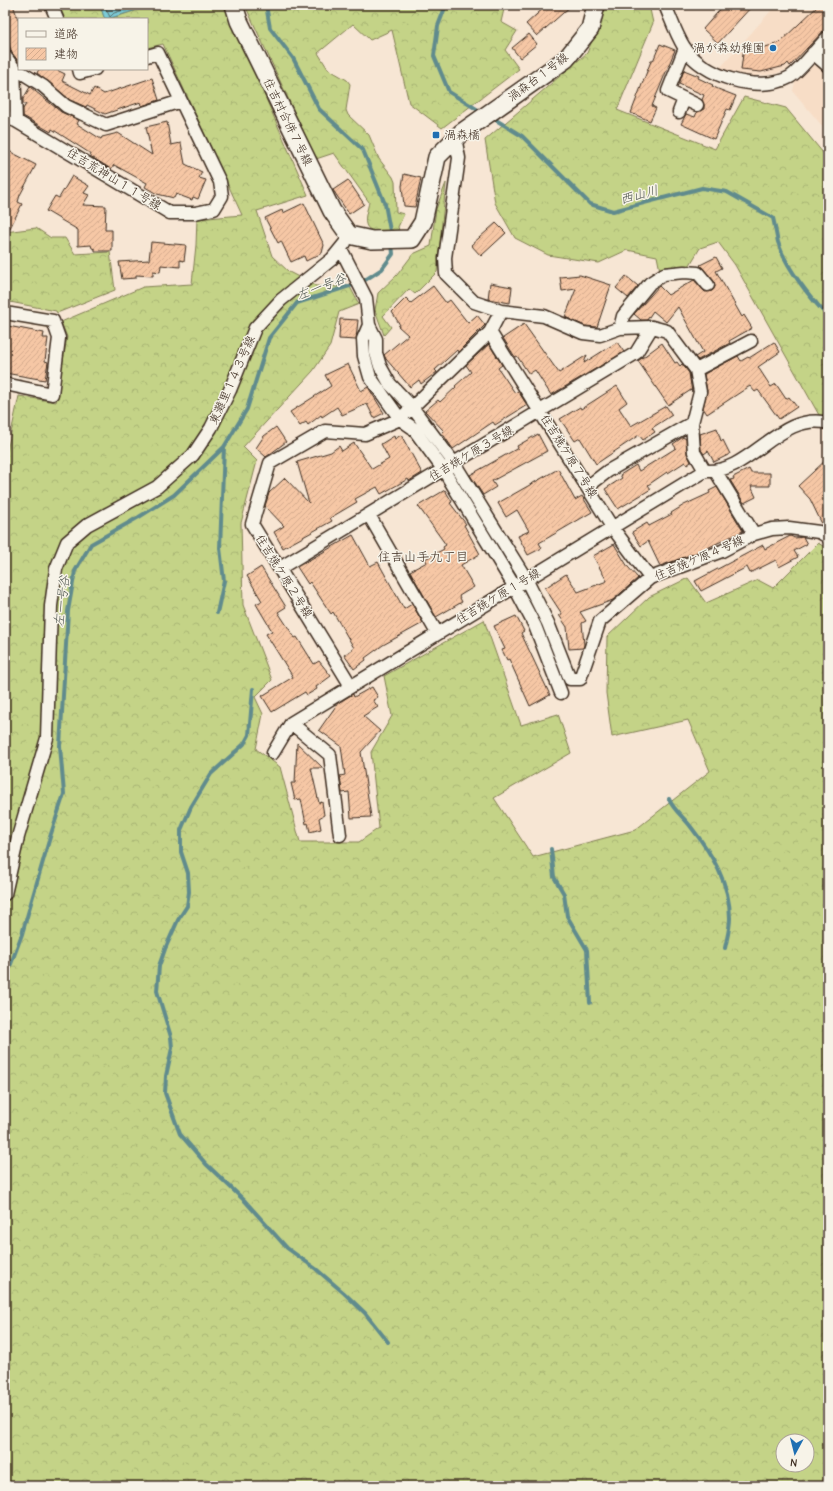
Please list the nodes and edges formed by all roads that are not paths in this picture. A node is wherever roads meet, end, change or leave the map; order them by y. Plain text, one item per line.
1 (51, 5) edge
2 (234, 5) edge
3 (596, 5) edge
4 (666, 5) edge
5 (57, 18) edge
6 (828, 37) edge
7 (685, 48) junction
8 (813, 53) junction
9 (5, 56) edge
10 (148, 56) edge
11 (828, 66) edge
12 (14, 68) junction
13 (79, 70) edge
14 (91, 70) edge
15 (684, 99) junction
16 (181, 101) junction
17 (697, 105) dead end
18 (679, 112) dead end
19 (10, 119) edge
20 (458, 135) junction
21 (345, 242) junction
22 (708, 285) dead end
23 (501, 311) junction
24 (5, 313) edge
25 (369, 324) junction
26 (620, 328) junction
27 (652, 328) junction
28 (490, 332) junction
29 (751, 341) dead end
30 (696, 370) junction
31 (5, 384) edge
32 (412, 407) junction
33 (540, 410) junction
34 (400, 419) junction
35 (692, 423) junction
36 (828, 423) edge
37 (454, 463) junction
38 (443, 469) junction
39 (711, 472) junction
40 (587, 487) junction
41 (369, 514) junction
42 (612, 527) junction
43 (754, 534) junction
44 (828, 536) edge
45 (280, 568) junction
46 (650, 578) junction
47 (526, 579) junction
48 (514, 586) junction
49 (437, 633) junction
50 (351, 686) junction
51 (561, 694) dead end
52 (291, 723) junction
53 (273, 753) dead end
54 (340, 835) dead end
55 (5, 894) edge

1 - 5 street
2 - 21 street, 住吉村合併７号線
3 - 20 street, 渦森台１号線
4 - 7 street
6 - 8 street
7 - 8 street
7 - 15 street
8 - 11 street
9 - 12 street
10 - 16 street, 住吉荒神山１１号線
12 - 16 street
12 - 19 street
13 - 14 street
15 - 17 street
15 - 18 street
16 - 19 street, 住吉荒神山１１号線
20 - 21 street, 渦森台１号線
20 - 23 street
21 - 25 street
21 - 55 street, 東灘里１４３号線
22 - 26 street
23 - 26 street
23 - 28 street, 住吉焼ケ原２号線
24 - 31 street
25 - 32 street
25 - 34 street
26 - 27 street
27 - 30 street
27 - 33 street, 住吉焼ケ原３号線
28 - 32 street, 住吉焼ケ原２号線
28 - 33 street, 住吉焼ケ原７号線
29 - 30 street
30 - 35 street
32 - 34 street, 住吉焼ケ原２号線
32 - 37 street
33 - 37 street, 住吉焼ケ原３号線
33 - 40 street, 住吉焼ケ原７号線
34 - 38 street
34 - 45 street, 住吉焼ケ原２号線
35 - 39 street
35 - 40 street
36 - 39 street, 住吉焼ケ原１号線
37 - 38 street, 住吉焼ケ原３号線
37 - 47 street
38 - 41 street, 住吉焼ケ原３号線
38 - 48 street
39 - 42 street, 住吉焼ケ原１号線
39 - 43 street
40 - 42 street, 住吉焼ケ原７号線
41 - 45 street, 住吉焼ケ原３号線
41 - 49 street
42 - 46 street, 住吉焼ケ原７号線
42 - 47 street, 住吉焼ケ原１号線
43 - 44 street, 住吉焼ケ原４号線
43 - 46 street, 住吉焼ケ原４号線
45 - 50 street, 住吉焼ケ原２号線
46 - 47 street, 住吉焼ケ原４号線
47 - 48 street, 住吉焼ケ原１号線
48 - 49 street, 住吉焼ケ原１号線
48 - 51 street
49 - 50 street, 住吉焼ケ原１号線
50 - 52 street, 住吉焼ケ原１号線
52 - 53 street, 住吉焼ケ原１号線
52 - 54 street

